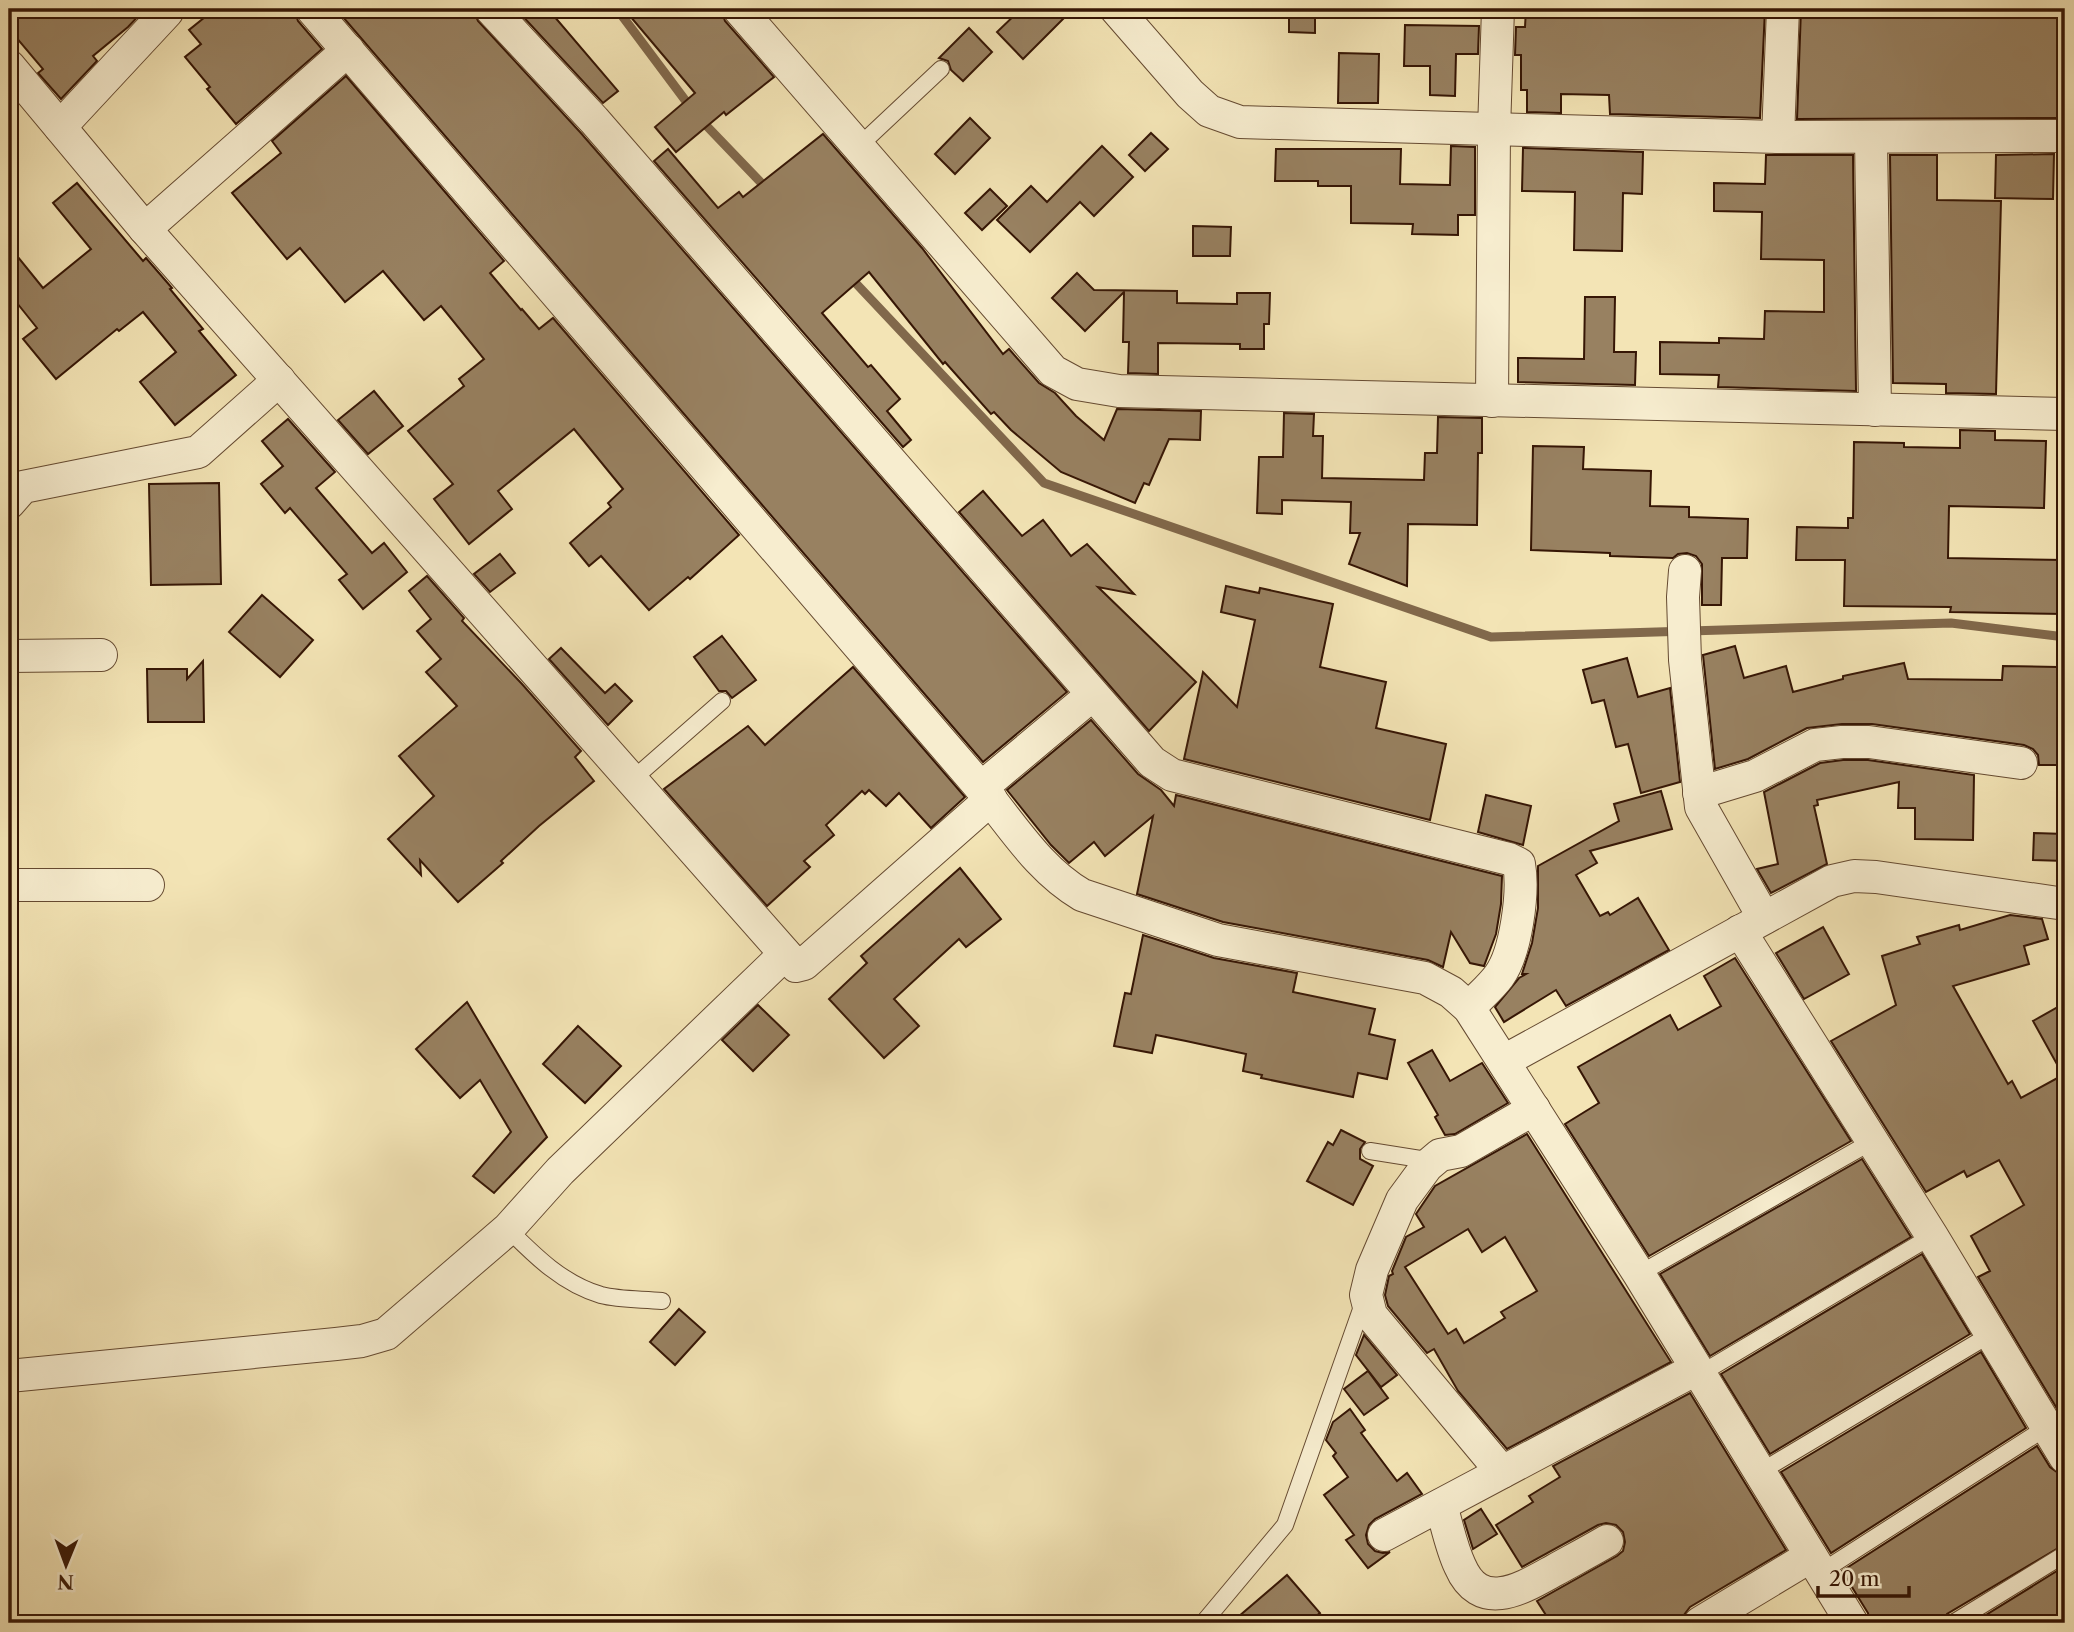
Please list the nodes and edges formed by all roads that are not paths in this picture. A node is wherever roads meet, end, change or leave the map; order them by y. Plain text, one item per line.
1 (312, 9) edge
2 (491, 9) edge
3 (739, 9) edge
4 (1116, 9) edge
5 (1498, 9) edge
6 (1783, 9) edge
7 (167, 12) dead end
8 (348, 50) junction
9 (9, 66) edge
10 (941, 69) dead end
11 (60, 127) junction
12 (1494, 130) junction
13 (2065, 136) edge
14 (1778, 137) junction
15 (1871, 138) junction
16 (858, 147) junction
17 (145, 229) junction
18 (279, 380) junction
19 (1492, 401) junction
20 (1875, 410) junction
21 (2065, 414) edge
22 (9, 503) edge
23 (1684, 584) dead end
24 (101, 655) dead end
25 (9, 656) edge
26 (1092, 695) junction
27 (722, 701) dead end
28 (2021, 763) dead end
29 (632, 780) junction
30 (986, 793) junction
31 (1699, 793) junction
32 (9, 885) edge
33 (148, 885) dead end
34 (2057, 903) edge
35 (1752, 924) junction
36 (2065, 931) edge
37 (785, 954) junction
38 (1469, 1008) junction
39 (1504, 1061) junction
40 (1534, 1109) junction
41 (1871, 1142) junction
42 (1370, 1151) dead end
43 (1433, 1161) junction
44 (508, 1228) junction
45 (1932, 1236) junction
46 (1639, 1274) junction
47 (1366, 1295) junction
48 (662, 1301) dead end
49 (1990, 1334) junction
50 (1698, 1371) junction
51 (9, 1376) edge
52 (2047, 1427) junction
53 (2065, 1457) edge
54 (1503, 1472) junction
55 (1760, 1472) junction
56 (1441, 1505) junction
57 (1384, 1535) dead end
58 (1607, 1541) dead end
59 (2065, 1554) edge
60 (1816, 1564) junction
61 (1203, 1623) edge
62 (1700, 1623) edge
63 (1852, 1623) edge
64 (1953, 1623) edge

1 - 8 street
2 - 26 street
3 - 16 street
4 - 12 street
5 - 12 street
6 - 14 street
7 - 11 street
8 - 17 street
8 - 30 street
9 - 11 street
10 - 16 lane
11 - 17 street
12 - 14 street
12 - 19 street
13 - 15 street
14 - 15 street
15 - 20 street
16 - 19 street
17 - 18 street
18 - 22 street
18 - 29 street
19 - 20 street
20 - 21 street
23 - 31 street
24 - 25 street
26 - 30 street
26 - 38 street
27 - 29 lane
28 - 31 street
29 - 37 street
30 - 37 street
30 - 38 street
31 - 35 street
32 - 33 street
34 - 35 street
34 - 36 street
35 - 39 street
35 - 41 street
37 - 44 street
38 - 39 street
39 - 40 street
40 - 43 street
40 - 46 street
41 - 45 street
41 - 46 lane
42 - 43 lane
43 - 47 street
44 - 48 lane
44 - 51 street
45 - 49 street
45 - 50 lane
46 - 50 street
47 - 54 street
47 - 61 lane
49 - 52 street
49 - 55 lane
50 - 54 street
50 - 55 street
52 - 53 street
52 - 60 lane
54 - 56 street
55 - 60 street
56 - 57 street
56 - 58 street
59 - 64 lane
60 - 62 street
60 - 63 street

